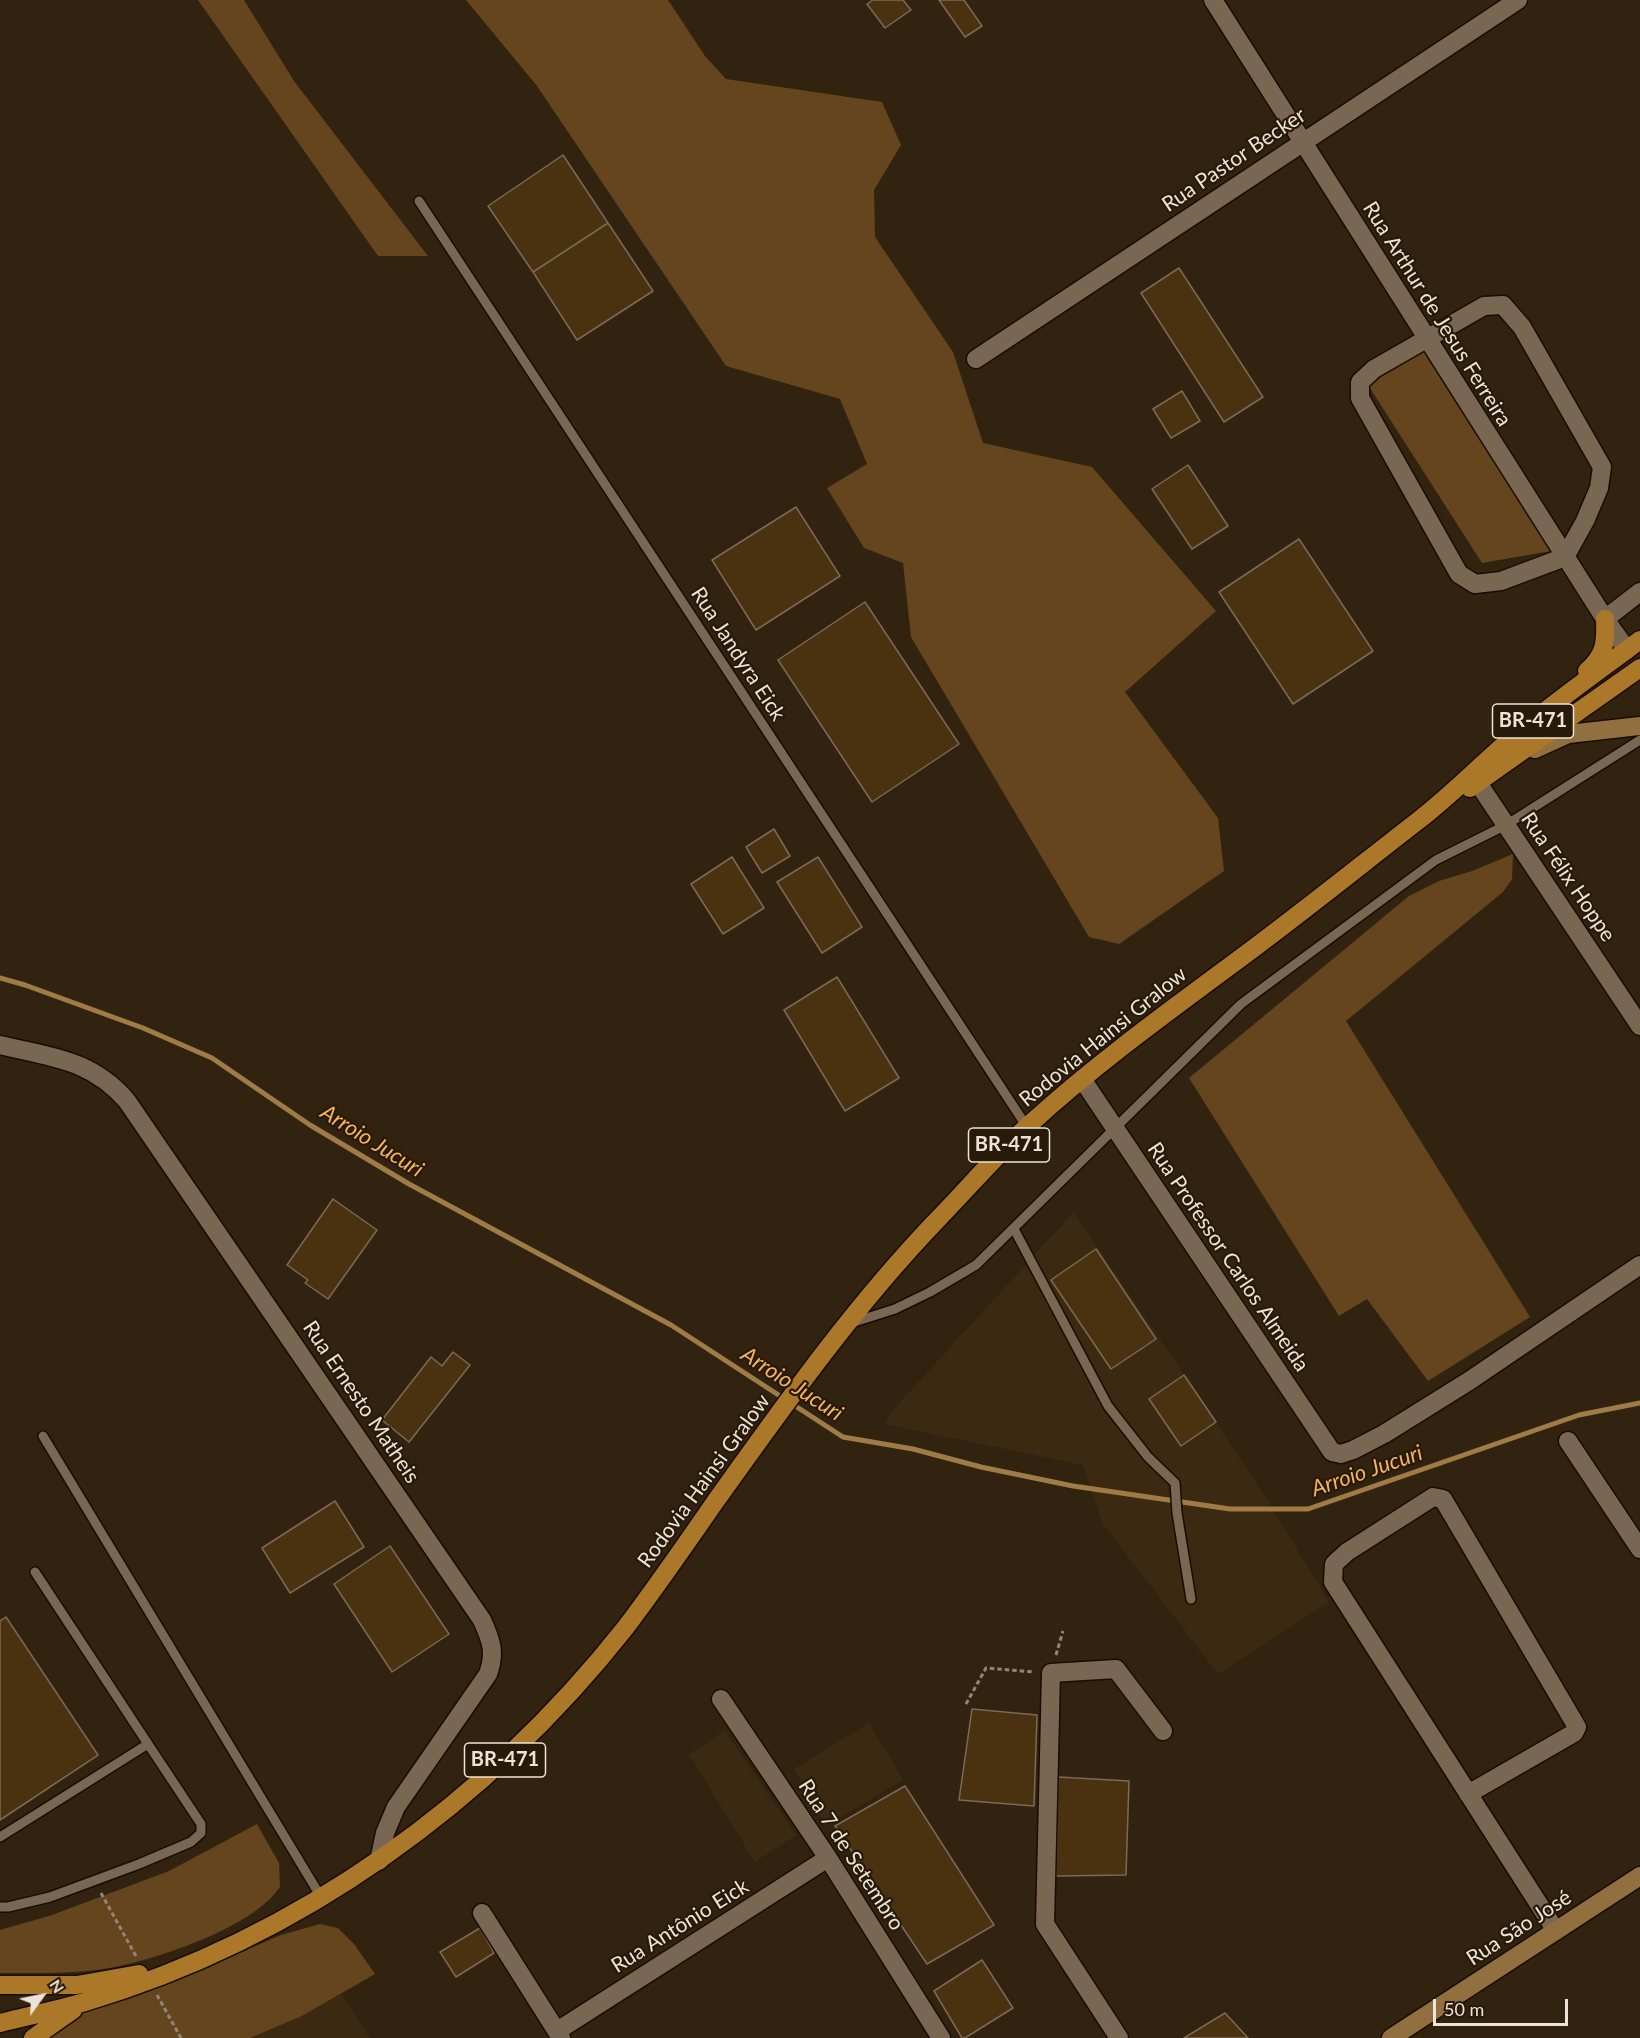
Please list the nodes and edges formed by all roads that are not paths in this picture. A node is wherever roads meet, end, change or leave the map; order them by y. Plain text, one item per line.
1 (1213, 0) edge
2 (1518, 0) edge
3 (1302, 142) junction
4 (419, 201) dead end
5 (1427, 339) junction
6 (976, 359) dead end
7 (1565, 557) junction
8 (1640, 592) edge
9 (1605, 619) junction
10 (1633, 645) edge
11 (1640, 668) edge
12 (1538, 716) junction
13 (1640, 726) edge
14 (1640, 740) edge
15 (1494, 772) junction
16 (1478, 783) junction
17 (1432, 810) junction
18 (1506, 825) junction
19 (1640, 1026) edge
20 (0, 1045) edge
21 (1082, 1079) junction
22 (1027, 1126) junction
23 (1115, 1129) junction
24 (1014, 1229) junction
25 (1640, 1265) edge
26 (846, 1325) junction
27 (43, 1436) dead end
28 (1568, 1441) dead end
29 (1640, 1549) edge
30 (35, 1572) dead end
31 (1191, 1599) dead end
32 (721, 1699) dead end
33 (1163, 1731) dead end
34 (148, 1744) junction
35 (1468, 1794) junction
36 (0, 1837) edge
37 (828, 1858) junction
38 (379, 1861) junction
39 (1640, 1876) edge
40 (321, 1897) junction
41 (0, 1907) edge
42 (482, 1913) dead end
43 (1556, 1930) junction
44 (168, 1973) junction
45 (0, 1985) edge
46 (84, 2002) junction
47 (0, 2023) edge
48 (1416, 2031) edge
49 (559, 2035) edge
50 (33, 2038) edge
51 (941, 2038) edge
52 (1119, 2038) edge
53 (1391, 2038) edge

1 - 3 street, Rua Arthur de Jesus Ferreira
2 - 3 street, Rua Pastor Becker
3 - 5 street, Rua Arthur de Jesus Ferreira
3 - 6 street, Rua Pastor Becker
4 - 22 lane, Rua Jandyra Eick
5 - 7 street, Rua Arthur de Jesus Ferreira
5 - 7 street
5 - 7 street
7 - 9 street, Rua Arthur de Jesus Ferreira
8 - 9 street
9 - 10 street, Rua Arthur de Jesus Ferreira
9 - 12 main road
10 - 12 main road, Rodovia Hainsi Gralow / BR-471
11 - 15 main road, Rodovia Hainsi Gralow / BR-471
12 - 17 main road, Rodovia Hainsi Gralow / BR-471
13 - 15 main road
14 - 18 lane
15 - 16 main road, Rodovia Hainsi Gralow / BR-471
16 - 17 main road, Rodovia Hainsi Gralow / BR-471
16 - 18 street, Rua Félix Hoppe
17 - 21 main road, Rodovia Hainsi Gralow / BR-471
18 - 19 street, Rua Félix Hoppe
18 - 23 lane
20 - 38 street, Rua Ernesto Matheis
21 - 22 main road, Rodovia Hainsi Gralow / BR-471
21 - 23 street, Rua Professor Carlos Almeida
22 - 26 main road, Rodovia Hainsi Gralow / BR-471
23 - 24 lane
23 - 25 street, Rua Professor Carlos Almeida
24 - 26 lane
24 - 31 lane
26 - 38 main road, Rodovia Hainsi Gralow / BR-471
27 - 40 lane
28 - 29 street
30 - 34 lane
32 - 37 street, Rua 7 de Setembro
33 - 52 street
34 - 36 lane
34 - 41 lane
35 - 35 street
35 - 43 street
37 - 49 street, Rua Antônio Eick
37 - 51 street, Rua 7 de Setembro
38 - 40 main road, Rodovia Hainsi Gralow / BR-471
39 - 43 main road, Rua São José
40 - 44 main road, Rodovia Hainsi Gralow / BR-471
42 - 49 street
43 - 48 main road, Rua São José
44 - 45 main road
44 - 46 main road, Rodovia Hainsi Gralow / BR-471
46 - 47 main road, Rodovia Hainsi Gralow / BR-471
46 - 50 main road
48 - 53 main road, Rua São José

